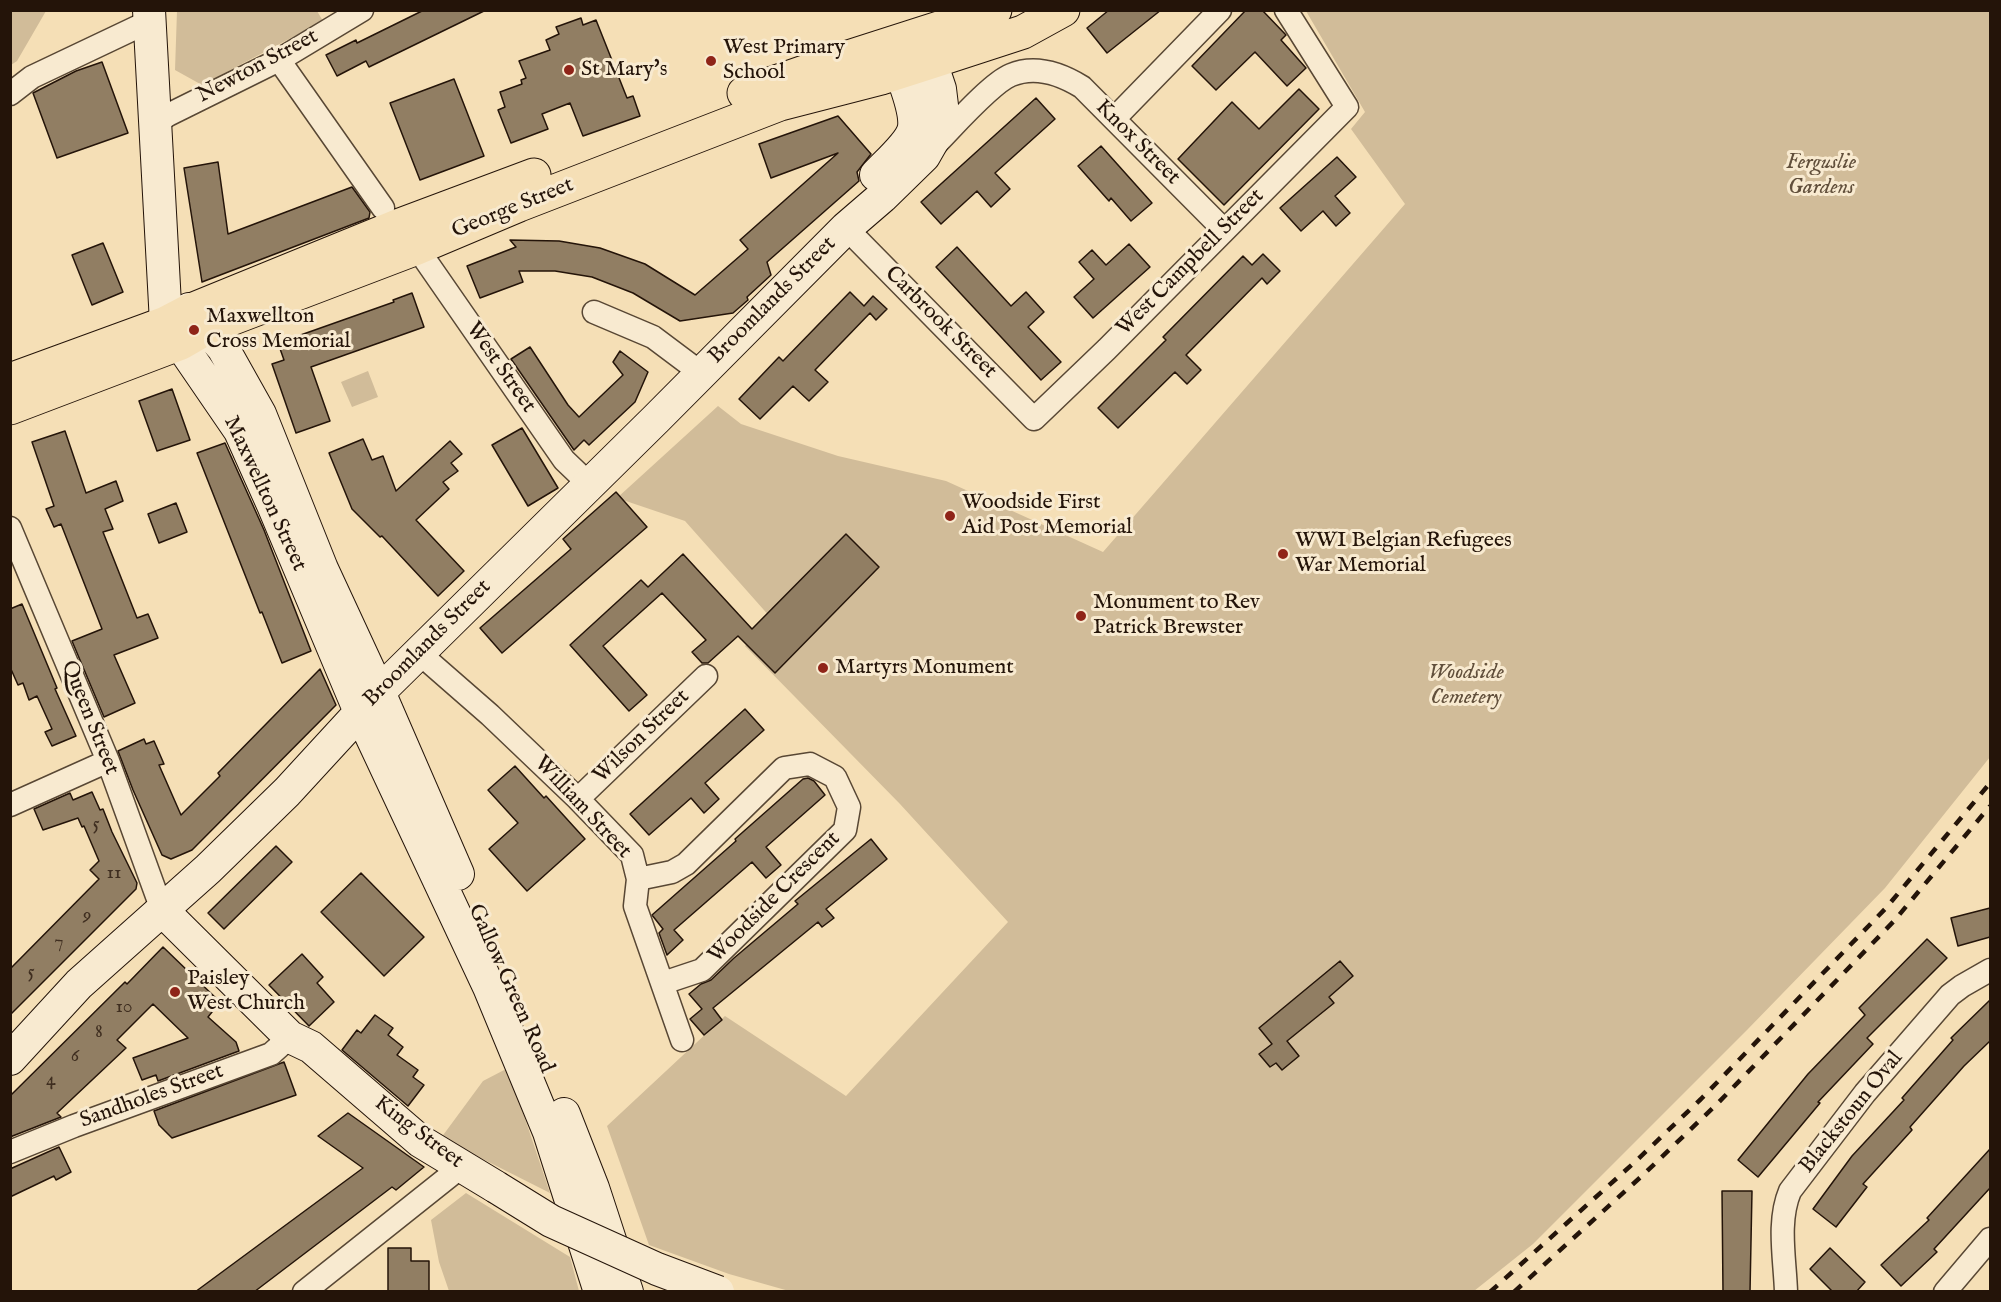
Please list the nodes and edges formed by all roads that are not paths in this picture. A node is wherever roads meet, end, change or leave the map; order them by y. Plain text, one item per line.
1 (362, 10) edge
2 (994, 10) edge
3 (1063, 10) edge
4 (1220, 10) edge
5 (1286, 10) edge
6 (149, 16) edge
7 (908, 59) junction
8 (279, 60) junction
9 (1041, 71) joint
10 (10, 94) edge
11 (1114, 119) junction
12 (154, 124) junction
13 (924, 156) junction
14 (383, 208) dead end
15 (846, 228) junction
16 (1224, 230) junction
17 (417, 248) junction
18 (594, 312) dead end
19 (186, 326) junction
20 (701, 373) junction
21 (10, 380) edge
22 (10, 408) edge
23 (1034, 419) joint
24 (588, 483) junction
25 (10, 528) edge
26 (419, 653) junction
27 (706, 676) dead end
28 (369, 702) junction
29 (108, 761) junction
30 (578, 799) junction
31 (10, 805) edge
32 (638, 879) junction
33 (162, 910) junction
34 (1990, 970) edge
35 (663, 983) junction
36 (290, 1037) junction
37 (682, 1040) dead end
38 (10, 1059) edge
39 (10, 1152) edge
40 (461, 1167) junction
41 (1990, 1239) edge
42 (304, 1292) edge
43 (600, 1292) edge
44 (627, 1292) edge
45 (718, 1292) edge
46 (1786, 1292) edge
47 (1945, 1292) edge

1 - 8 street, Newton Street
2 - 7 main road, George Street
3 - 7 main road, George Street
4 - 11 street
5 - 16 street, West Campbell Street
6 - 10 street
6 - 12 main road
7 - 13 main road, Broomlands Street
7 - 15 main road, Broomlands Street
7 - 17 main road, George Street
7 - 19 main road, George Street
8 - 12 street, Newton Street
8 - 14 street
9 - 11 street, Knox Street
9 - 13 street, Broomlands Street
11 - 16 street, Knox Street
12 - 19 main road
13 - 15 main road, Broomlands Street
15 - 20 main road, Broomlands Street
15 - 23 street, Carbrook Street
16 - 23 street, West Campbell Street
17 - 19 main road, George Street
17 - 24 street, West Street
18 - 20 street
19 - 21 main road, George Street
19 - 22 main road, George Street
19 - 28 main road, Maxwellton Street
20 - 24 main road, Broomlands Street
24 - 26 main road, Broomlands Street
25 - 29 street, Queen Street
26 - 28 main road, Broomlands Street
26 - 30 street, William Street
27 - 30 street, Wilson Street
28 - 33 main road, Broomlands Street
28 - 43 main road, Gallow Green Road
28 - 44 main road, Gallow Green Road
29 - 31 street
29 - 33 street, Queen Street
30 - 32 street, William Street
32 - 35 street, William Street
32 - 35 street, Woodside Crescent
33 - 36 main road, King Street
33 - 38 main road, Broomlands Street
34 - 46 street, Blackstoun Oval
35 - 37 street, William Street
36 - 39 street, Sandholes Street
36 - 40 main road, King Street
40 - 42 street
40 - 45 main road, King Street, bridge
41 - 47 street

